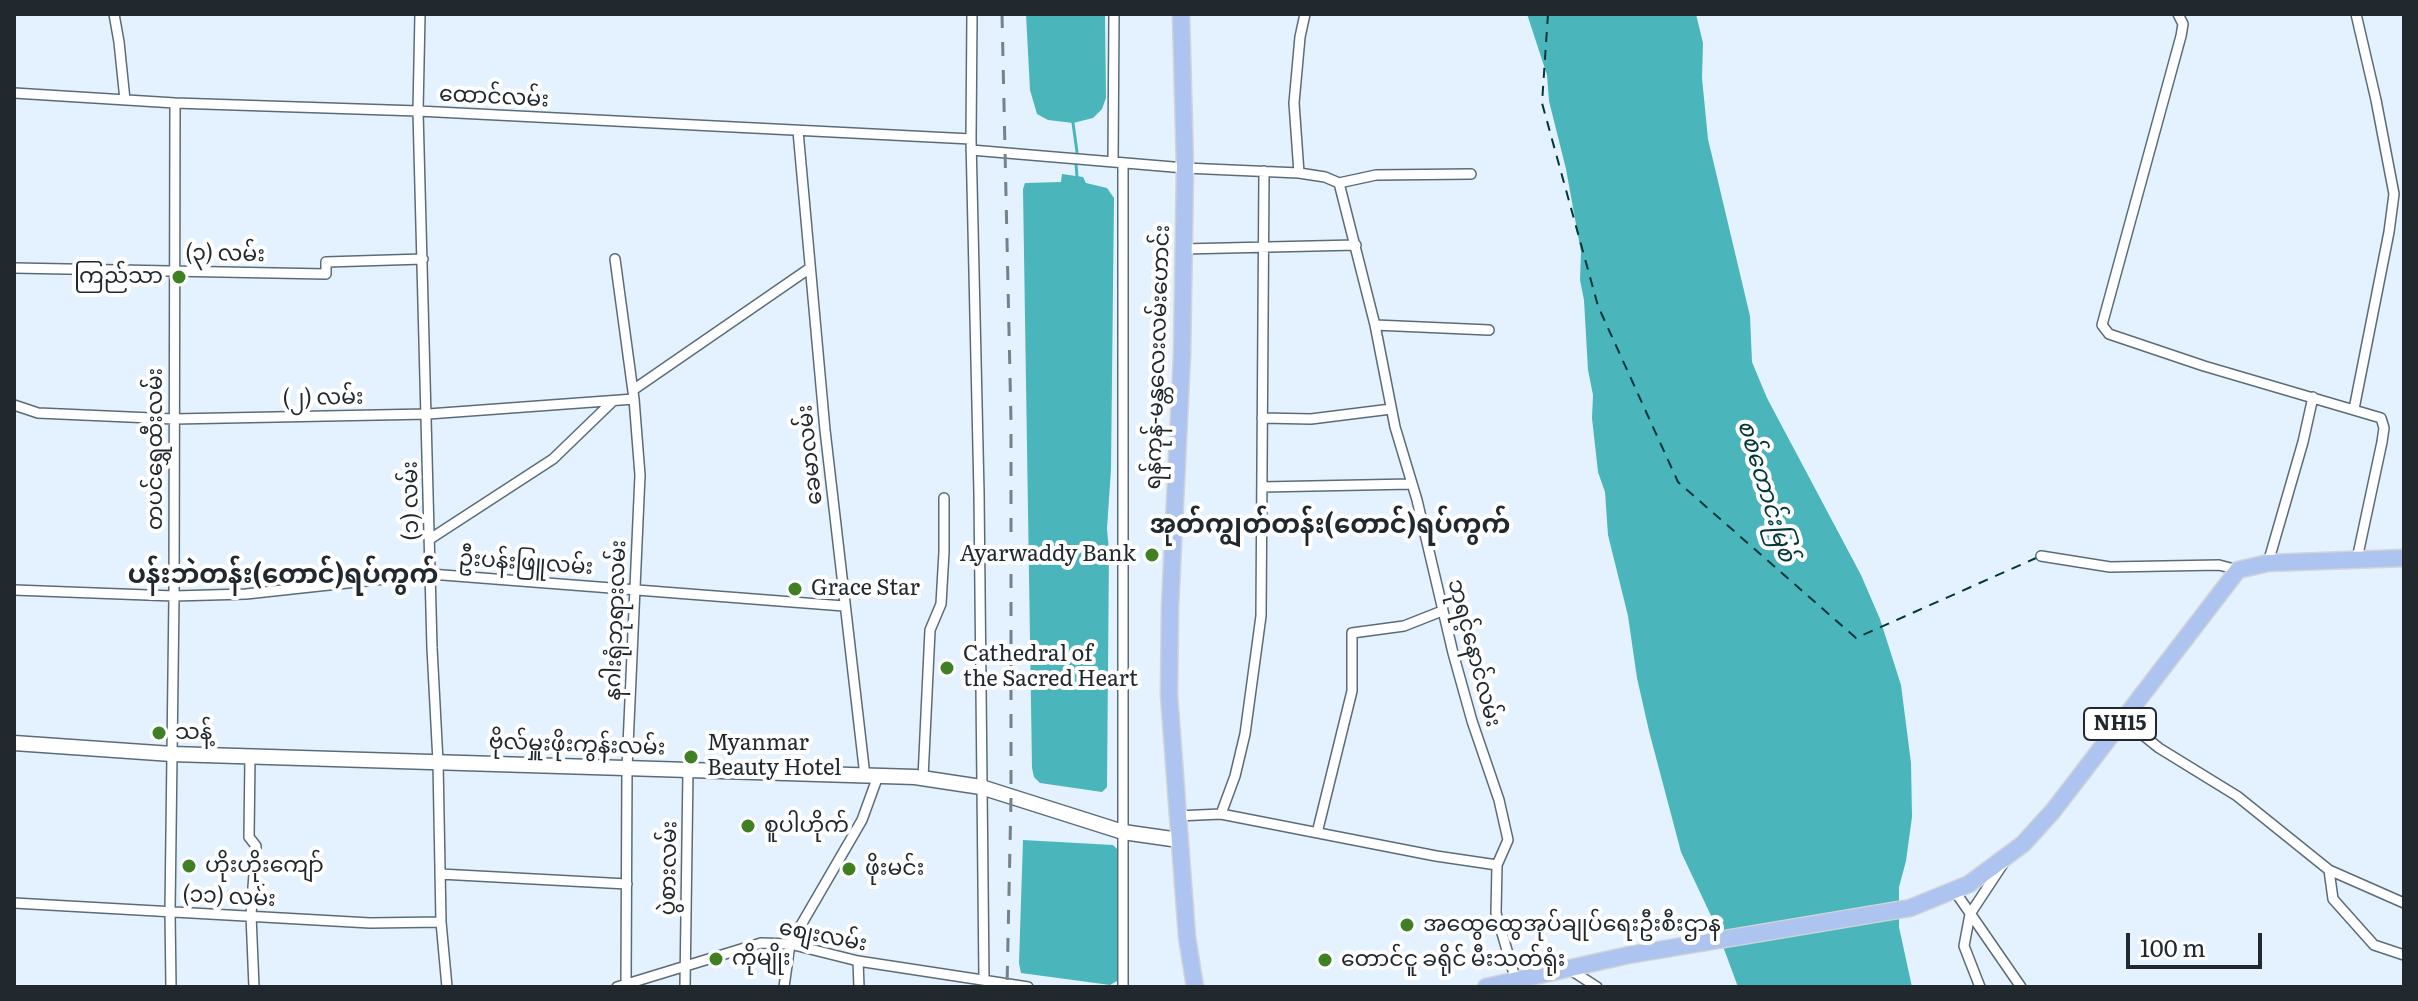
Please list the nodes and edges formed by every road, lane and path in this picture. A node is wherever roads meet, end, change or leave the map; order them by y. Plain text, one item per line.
1 (114, 14) edge
2 (420, 14) edge
3 (972, 14) edge
4 (1114, 14) edge
5 (1181, 14) edge
6 (1305, 14) edge
7 (2356, 14) edge
8 (2180, 16) edge
9 (14, 93) edge
10 (125, 100) junction
11 (175, 103) junction
12 (418, 111) junction
13 (798, 131) junction
14 (971, 139) junction
15 (971, 150) junction
16 (1118, 162) junction
17 (1185, 168) junction
18 (1264, 171) junction
19 (1299, 173) junction
20 (1471, 174) dead end
21 (1339, 183) junction
22 (1356, 245) junction
23 (1183, 249) junction
24 (1265, 249) junction
25 (423, 259) junction
26 (615, 259) dead end
27 (14, 268) edge
28 (810, 268) junction
29 (175, 271) junction
30 (1375, 325) junction
31 (1489, 330) dead end
32 (633, 395) junction
33 (2313, 397) junction
34 (613, 401) junction
35 (14, 405) edge
36 (1391, 409) junction
37 (2354, 409) junction
38 (428, 414) junction
39 (1262, 418) junction
40 (174, 419) junction
41 (1412, 484) junction
42 (1262, 487) junction
43 (944, 498) dead end
44 (430, 539) junction
45 (2041, 556) dead end
46 (2404, 558) edge
47 (2357, 559) junction
48 (2268, 563) junction
49 (2238, 570) junction
50 (430, 574) junction
51 (637, 589) junction
52 (14, 590) edge
53 (174, 596) junction
54 (844, 606) junction
55 (1442, 611) junction
56 (2123, 719) junction
57 (14, 743) edge
58 (172, 754) junction
59 (250, 756) junction
60 (438, 762) junction
61 (627, 768) junction
62 (688, 770) junction
63 (871, 776) junction
64 (923, 778) junction
65 (981, 787) junction
66 (1221, 814) junction
67 (1177, 816) junction
68 (1123, 832) junction
69 (1317, 833) junction
70 (1179, 840) junction
71 (2009, 854) junction
72 (1497, 865) junction
73 (2329, 870) junction
74 (440, 874) junction
75 (627, 884) junction
76 (1954, 890) junction
77 (14, 903) edge
78 (2404, 903) edge
79 (170, 912) junction
80 (1970, 914) junction
81 (251, 915) junction
82 (441, 922) junction
83 (790, 944) junction
84 (2404, 955) edge
85 (858, 961) junction
86 (686, 966) junction
87 (1567, 968) junction
88 (984, 980) junction
89 (1517, 983) edge
90 (622, 986) edge
91 (171, 987) edge
92 (254, 987) edge
93 (447, 987) edge
94 (685, 987) edge
95 (784, 987) edge
96 (859, 987) edge
97 (1028, 987) edge
98 (1123, 987) edge
99 (1195, 987) edge
100 (1486, 987) edge
101 (1597, 987) edge
102 (1980, 987) edge
103 (2021, 987) edge

1 - 10 street
2 - 12 street, (၁) လမ်း
3 - 14 street
4 - 16 street
5 - 17 highway, ရန်ကုန်-မန္တလေးလမ်းဟောင်း
6 - 19 street
7 - 37 street
8 - 33 street
9 - 10 street, ထောင်လမ်း
10 - 11 street, ထောင်လမ်း
11 - 12 street, ထောင်လမ်း
11 - 29 street, တပင်ရွှေထီးလမ်း
12 - 13 street, ထောင်လမ်း
12 - 25 street, (၁) လမ်း
13 - 14 street, ထောင်လမ်း
13 - 28 street, ခေမာလမ်း
14 - 15 street
15 - 16 street
15 - 65 street
16 - 17 street
16 - 68 street
17 - 18 street
17 - 23 highway, ရန်ကုန်-မန္တလေးလမ်းဟောင်း
18 - 19 street
18 - 24 street
19 - 21 street
20 - 21 street
21 - 22 street, ဘုရင့်နောင်လမ်း
22 - 24 street
22 - 30 street, ဘုရင့်နောင်လမ်း
23 - 24 street
23 - 67 highway, ရန်ကုန်-မန္တလေးလမ်းဟောင်း
24 - 39 street
25 - 29 street, (၃) လမ်း
25 - 38 street, (၁) လမ်း
26 - 32 street, နဂါးရုံဘုရားလမ်း
27 - 29 street, (၃) လမ်း
28 - 32 street
28 - 54 street, ခေမာလမ်း
29 - 40 street, တပင်ရွှေထီးလမ်း
30 - 31 street
30 - 36 street, ဘုရင့်နောင်လမ်း
32 - 34 street, (၂) လမ်း
32 - 51 street, နဂါးရုံဘုရားလမ်း
33 - 37 street
33 - 48 street
34 - 38 street, (၂) လမ်း
34 - 44 street
35 - 40 street, (၂) လမ်း
36 - 39 street
36 - 41 street, ဘုရင့်နောင်လမ်း
37 - 47 street
38 - 40 street, (၂) လမ်း
38 - 44 street, (၁) လမ်း
39 - 42 street
40 - 53 street, တပင်ရွှေထီးလမ်း
41 - 42 street
41 - 55 street, ဘုရင့်နောင်လမ်း
42 - 66 street
43 - 64 street
44 - 50 street, (၁) လမ်း
45 - 49 street
46 - 47 highway
47 - 48 highway
48 - 49 highway
49 - 56 highway, NH15
50 - 51 street, ဦးပန်းဖြူလမ်း
50 - 53 street, ဦးပန်းဖြူလမ်း
50 - 60 street, (၁) လမ်း
51 - 54 street, ဦးပန်းဖြူလမ်း
51 - 61 street, နဂါးရုံဘုရားလမ်း
52 - 53 street, ဦးပန်းဖြူလမ်း
53 - 58 street, တပင်ရွှေထီးလမ်း
54 - 63 street, ခေမာလမ်း
55 - 69 street
55 - 72 street, ဘုရင့်နောင်လမ်း
56 - 71 highway, NH15
56 - 73 street
57 - 58 street, ဗိုလ်မှူးဖိုးကွန်းလမ်း
58 - 59 street, ဗိုလ်မှူးဖိုးကွန်းလမ်း
58 - 79 street, တပင်ရွှေထီးလမ်း
59 - 60 street, ဗိုလ်မှူးဖိုးကွန်းလမ်း
59 - 81 street
60 - 61 street, ဗိုလ်မှူးဖိုးကွန်းလမ်း
60 - 74 street, (၁) လမ်း
61 - 62 street, ဗိုလ်မှူးဖိုးကွန်းလမ်း
61 - 75 street, နဂါးရုံဘုရားလမ်း
62 - 63 street, ဗိုလ်မှူးဖိုးကွန်းလမ်း
62 - 86 street, ပွဲစားလမ်း
63 - 64 street, ဗိုလ်မှူးဖိုးကွန်းလမ်း
63 - 83 street
64 - 65 street, ဗိုလ်မှူးဖိုးကွန်းလမ်း
65 - 68 street, ဗိုလ်မှူးဖိုးကွန်းလမ်း
65 - 88 street
66 - 67 street
66 - 69 street
67 - 70 highway, ရန်ကုန်-မန္တလေးလမ်းဟောင်း
68 - 70 street, ဗိုလ်မှူးဖိုးကွန်းလမ်း
68 - 98 street
69 - 72 street
70 - 99 highway, ရန်ကုန်-မန္တလေးလမ်းဟောင်း
71 - 76 highway, NH15
71 - 80 street
72 - 89 street, ဘုရင့်နောင်လမ်း
73 - 78 street
73 - 84 street
74 - 75 street
74 - 82 street, (၁) လမ်း
75 - 90 street, နဂါးရုံဘုရားလမ်း
76 - 80 street
76 - 87 highway, NH15
77 - 79 street, (၁၁) လမ်း
79 - 81 street, (၁၁) လမ်း
79 - 91 street, တပင်ရွှေထီးလမ်း
80 - 102 street
80 - 103 street
81 - 82 street, (၁၁) လမ်း
81 - 92 street
82 - 93 street, (၁) လမ်း
83 - 85 street, စျေးလမ်း
83 - 86 street, စျေးလမ်း
83 - 95 street
85 - 88 street, စျေးလမ်း
85 - 96 street
86 - 90 street, စျေးလမ်း
86 - 94 street, ပွဲစားလမ်း
87 - 89 highway, NH15
87 - 101 street
88 - 97 street, စျေးလမ်း
89 - 100 highway, NH15

